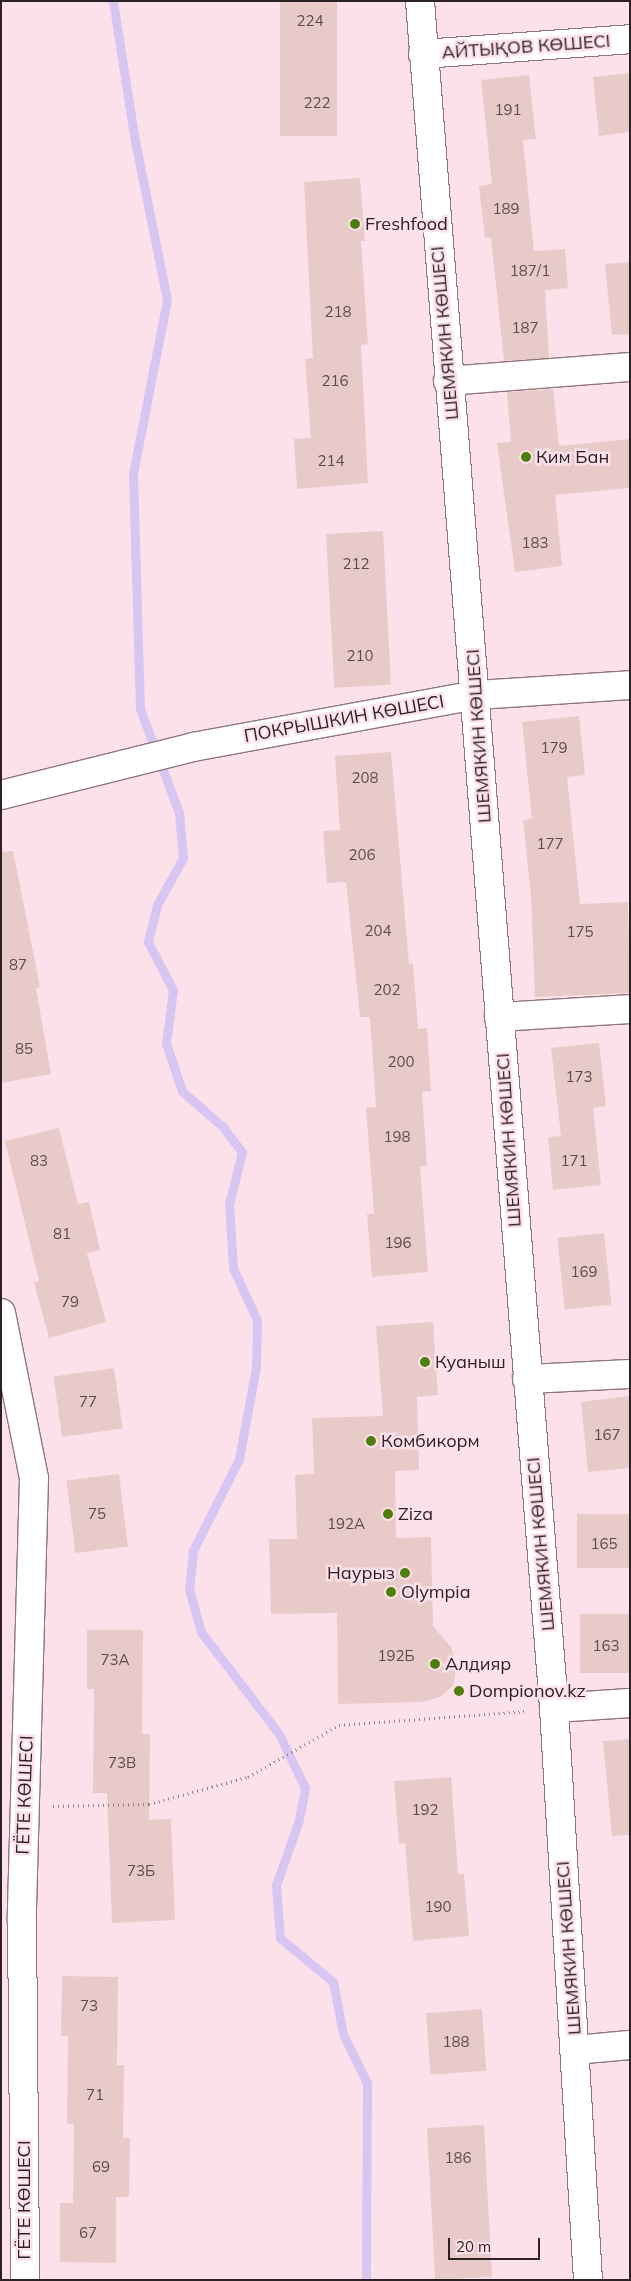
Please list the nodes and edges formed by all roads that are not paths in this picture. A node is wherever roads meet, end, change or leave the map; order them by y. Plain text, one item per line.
1 (420, 1) edge
2 (630, 39) edge
3 (423, 54) junction
4 (630, 367) edge
5 (448, 380) junction
6 (630, 685) edge
7 (477, 695) junction
8 (1, 795) edge
9 (630, 1009) edge
10 (499, 1017) junction
11 (1, 1313) edge
12 (630, 1374) edge
13 (527, 1378) junction
14 (630, 1703) edge
15 (554, 1708) junction
16 (12, 1920) edge
17 (630, 2045) edge
18 (575, 2050) junction
19 (25, 2280) edge
20 (588, 2280) edge

1 - 3 street, ШЕМЯКИН КӨШЕСІ
2 - 3 street, АЙТЫҚОВ КӨШЕСІ
3 - 5 street, ШЕМЯКИН КӨШЕСІ
4 - 5 street
5 - 7 street, ШЕМЯКИН КӨШЕСІ
6 - 7 street, ПОКРЫШКИН КӨШЕСІ
7 - 8 street, ПОКРЫШКИН КӨШЕСІ
7 - 10 street, ШЕМЯКИН КӨШЕСІ
9 - 10 street
10 - 13 street, ШЕМЯКИН КӨШЕСІ
11 - 16 street, ГЁТЕ КӨШЕСІ
12 - 13 street
13 - 15 street, ШЕМЯКИН КӨШЕСІ
14 - 15 street
15 - 18 street, ШЕМЯКИН КӨШЕСІ
16 - 19 street, ГЁТЕ КӨШЕСІ
17 - 18 street
18 - 20 street, ШЕМЯКИН КӨШЕСІ

